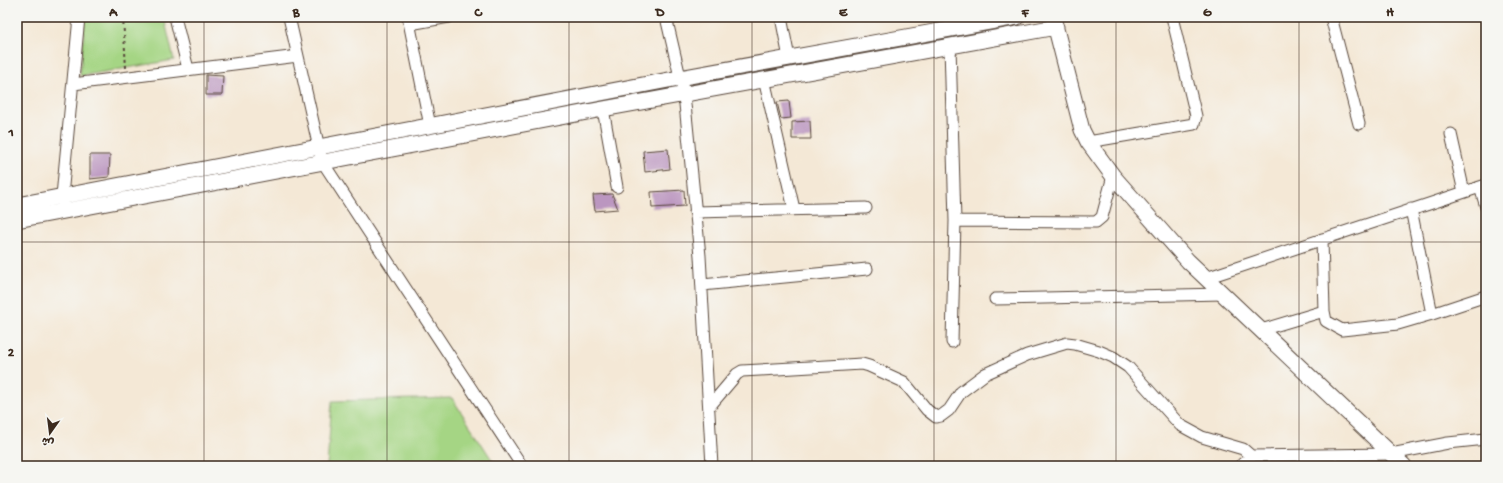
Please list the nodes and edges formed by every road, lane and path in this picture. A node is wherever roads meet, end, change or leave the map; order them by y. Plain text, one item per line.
1 (79, 17) edge
2 (123, 17) edge
3 (175, 17) edge
4 (289, 17) edge
5 (449, 17) edge
6 (666, 17) edge
7 (782, 17) edge
8 (1017, 17) edge
9 (1172, 17) edge
10 (1331, 17) edge
11 (409, 21) edge
12 (1055, 22) edge
13 (950, 46) junction
14 (298, 56) junction
15 (789, 58) junction
16 (126, 68) dead end
17 (188, 69) junction
18 (679, 78) junction
19 (764, 79) junction
20 (73, 84) junction
21 (684, 94) junction
22 (603, 109) junction
23 (1359, 124) dead end
24 (430, 126) junction
25 (1451, 134) dead end
26 (1088, 142) junction
27 (321, 154) junction
28 (1113, 176) junction
29 (1483, 186) edge
30 (617, 187) dead end
31 (1464, 192) junction
32 (64, 203) junction
33 (17, 205) edge
34 (866, 208) dead end
35 (1486, 208) edge
36 (794, 209) junction
37 (1411, 210) junction
38 (695, 212) junction
39 (17, 220) edge
40 (955, 221) junction
41 (1322, 239) junction
42 (867, 269) dead end
43 (1206, 278) junction
44 (702, 285) junction
45 (1222, 294) junction
46 (1486, 296) edge
47 (995, 299) dead end
48 (1324, 311) junction
49 (1432, 314) junction
50 (1261, 330) junction
51 (952, 342) dead end
52 (709, 407) junction
53 (1486, 440) edge
54 (1391, 454) junction
55 (1251, 456) junction
56 (522, 466) edge
57 (712, 466) edge
58 (1240, 466) edge
59 (1404, 466) edge

1 - 20 street
2 - 16 path
3 - 17 street
4 - 14 street
5 - 11 street
6 - 18 street
7 - 15 street
8 - 15 street
9 - 26 street
10 - 23 street
11 - 24 street
12 - 13 street
12 - 26 street
13 - 19 street
13 - 40 street
14 - 17 street
14 - 27 street
15 - 18 street
17 - 20 street
18 - 21 street
18 - 24 street
19 - 21 street
19 - 36 street
20 - 32 street
21 - 22 street
21 - 38 street
22 - 27 street
22 - 30 street
24 - 27 street
25 - 31 street
26 - 28 street
27 - 32 street
27 - 56 street
28 - 40 street
28 - 43 street
29 - 31 street
29 - 35 street
31 - 37 street
32 - 33 street
32 - 39 street
34 - 36 street
36 - 38 street
37 - 41 street
37 - 49 street
38 - 44 street
40 - 51 street
41 - 43 street
41 - 48 street
42 - 44 street
43 - 45 street
44 - 52 street
45 - 47 street
45 - 50 street
46 - 49 street
48 - 49 street
48 - 50 street
50 - 54 street
52 - 55 street
52 - 57 street
53 - 54 street
54 - 55 street
54 - 59 street
55 - 58 street

